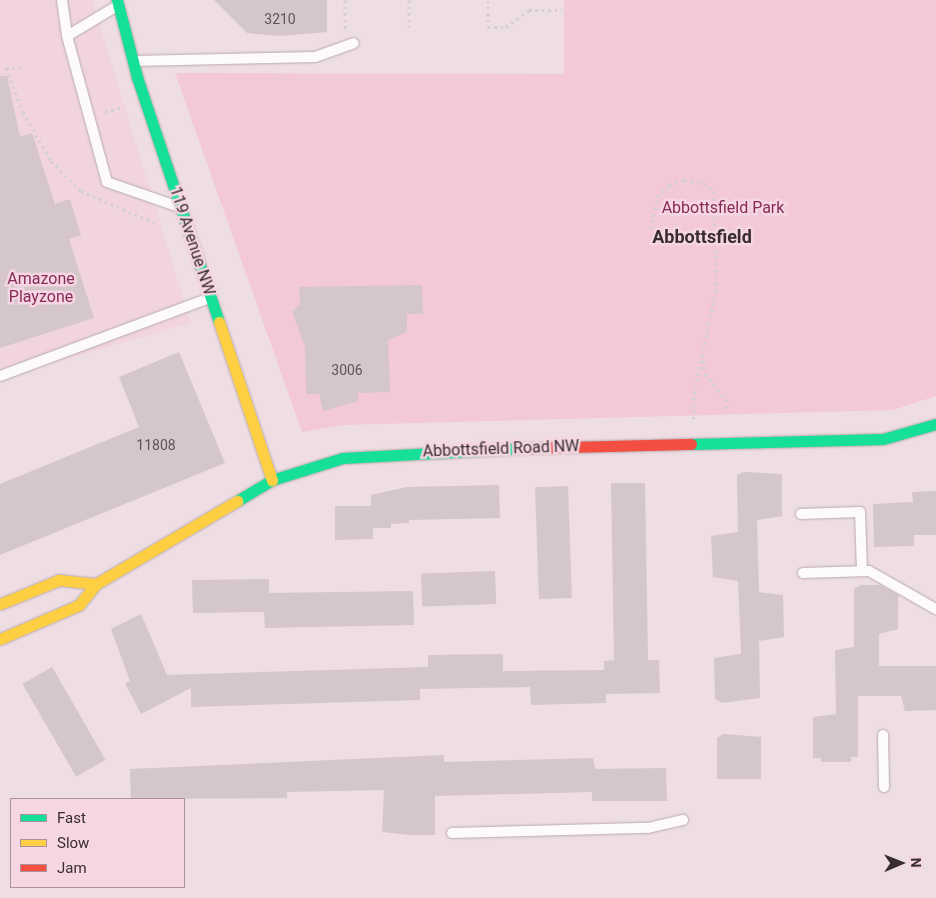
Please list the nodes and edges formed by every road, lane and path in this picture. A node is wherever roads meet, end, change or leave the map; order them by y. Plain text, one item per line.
1 (62, 0) edge
2 (345, 0) edge
3 (409, 0) edge
4 (488, 0) edge
5 (118, 3) edge
6 (562, 10) dead end
7 (409, 27) dead end
8 (345, 33) dead end
9 (67, 36) junction
10 (354, 43) dead end
11 (133, 61) junction
12 (22, 68) dead end
13 (123, 107) dead end
14 (105, 112) dead end
15 (182, 208) junction
16 (155, 223) dead end
17 (651, 229) dead end
18 (211, 298) junction
19 (703, 359) junction
20 (0, 376) edge
21 (730, 413) dead end
22 (936, 424) edge
23 (694, 443) junction
24 (272, 480) junction
25 (801, 514) dead end
26 (862, 571) junction
27 (803, 572) dead end
28 (96, 584) junction
29 (0, 604) edge
30 (936, 609) edge
31 (0, 639) edge
32 (884, 734) dead end
33 (884, 787) dead end
34 (683, 820) dead end
35 (452, 833) dead end

1 - 9 lane
2 - 8 path
3 - 7 path
4 - 6 path
5 - 9 lane
5 - 11 street, 119 Avenue NW
9 - 15 lane
10 - 11 lane
11 - 15 street, 119 Avenue NW
12 - 16 path
13 - 14 path
15 - 18 street, 119 Avenue NW
17 - 19 path
18 - 20 lane
18 - 24 street, 119 Avenue NW
19 - 21 path
19 - 23 path
22 - 23 street, Abbottsfield Road NW
23 - 24 street, Abbottsfield Road NW
24 - 28 street, Abbottsfield Road NW
25 - 26 lane
26 - 27 lane
26 - 30 lane
28 - 29 street
28 - 31 street, Abbottsfield Road NW
32 - 33 lane
34 - 35 lane

